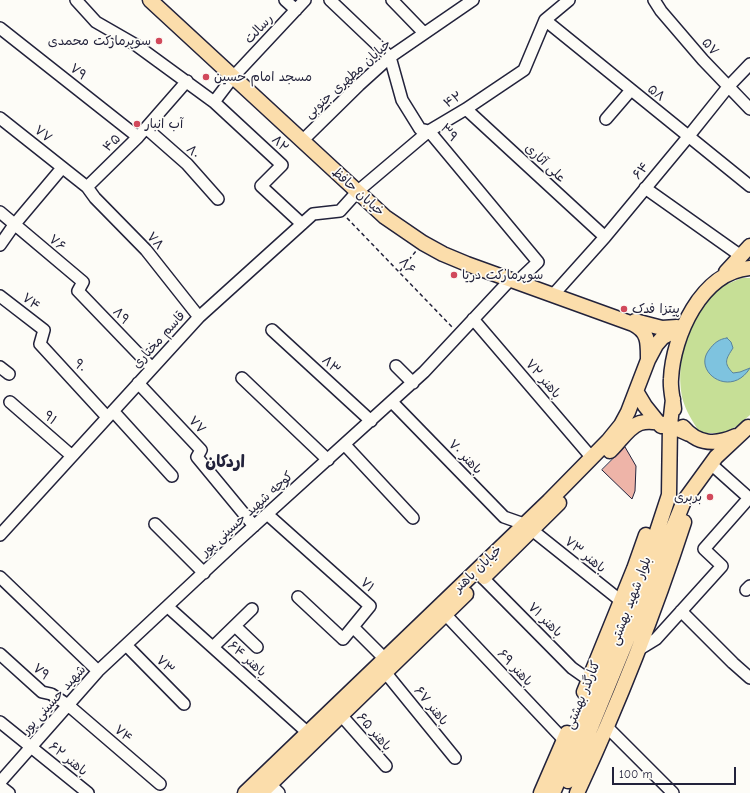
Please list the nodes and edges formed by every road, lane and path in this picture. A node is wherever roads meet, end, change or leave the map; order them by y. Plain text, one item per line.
1 (76, 0) edge
2 (150, 0) edge
3 (285, 0) edge
4 (305, 0) edge
5 (330, 0) edge
6 (392, 0) edge
7 (473, 0) edge
8 (566, 0) edge
9 (654, 0) edge
10 (296, 10) junction
11 (545, 20) junction
12 (0, 28) edge
13 (424, 33) junction
14 (390, 57) junction
15 (750, 64) edge
16 (233, 77) junction
17 (187, 81) junction
18 (728, 87) junction
19 (631, 90) junction
20 (214, 102) junction
21 (466, 109) junction
22 (750, 109) edge
23 (0, 118) edge
24 (606, 119) dead end
25 (146, 128) junction
26 (429, 131) junction
27 (138, 137) junction
28 (688, 137) junction
29 (302, 141) junction
30 (62, 168) junction
31 (750, 186) edge
32 (87, 187) junction
33 (645, 188) junction
34 (358, 192) junction
35 (218, 199) dead end
36 (340, 211) junction
37 (0, 212) edge
38 (302, 224) junction
39 (14, 225) junction
40 (605, 237) junction
41 (422, 243) junction
42 (0, 245) edge
43 (746, 251) edge
44 (750, 268) edge
45 (400, 271) junction
46 (513, 281) junction
47 (83, 282) joint
48 (714, 283) junction
49 (553, 295) junction
50 (0, 296) edge
51 (609, 314) junction
52 (199, 316) junction
53 (473, 319) junction
54 (683, 326) junction
55 (44, 330) joint
56 (272, 330) dead end
57 (462, 331) junction
58 (648, 360) junction
59 (396, 366) dead end
60 (0, 367) edge
61 (152, 368) junction
62 (9, 374) dead end
63 (242, 378) dead end
64 (138, 383) junction
65 (413, 383) junction
66 (636, 391) junction
67 (673, 399) junction
68 (10, 402) dead end
69 (392, 402) junction
70 (110, 414) junction
71 (371, 421) junction
72 (665, 424) junction
73 (749, 427) edge
74 (689, 434) junction
75 (345, 445) junction
76 (72, 456) junction
77 (592, 458) junction
78 (328, 460) junction
79 (669, 460) junction
80 (710, 464) junction
81 (172, 476) dead end
82 (698, 480) junction
83 (750, 498) edge
84 (267, 514) junction
85 (413, 518) dead end
86 (155, 524) dead end
87 (254, 526) junction
88 (528, 527) junction
89 (0, 535) edge
90 (204, 573) junction
91 (0, 577) edge
92 (483, 578) junction
93 (298, 597) dead end
94 (621, 601) junction
95 (168, 607) junction
96 (252, 608) dead end
97 (682, 611) junction
98 (445, 614) junction
99 (235, 626) junction
100 (353, 627) junction
101 (126, 646) junction
102 (213, 647) junction
103 (257, 647) dead end
104 (638, 650) junction
105 (0, 654) edge
106 (385, 666) junction
107 (98, 671) junction
108 (750, 678) edge
109 (589, 680) junction
110 (184, 704) dead end
111 (68, 705) junction
112 (341, 715) junction
113 (0, 722) edge
114 (607, 727) junction
115 (308, 733) junction
116 (564, 740) junction
117 (31, 747) junction
118 (455, 758) dead end
119 (386, 766) dead end
120 (0, 782) edge
121 (160, 784) dead end
122 (0, 786) edge
123 (270, 790) edge
124 (9, 793) edge
125 (88, 793) edge
126 (245, 793) edge
127 (541, 793) edge
128 (553, 793) edge
129 (562, 793) edge
130 (577, 793) edge
131 (673, 793) edge

1 - 17 street
2 - 16 main road, خیابان حافظ
3 - 10 street
4 - 10 street, رسالت
5 - 14 street
6 - 13 street
7 - 13 street, خیابان مطهری جنوبی
8 - 11 street
9 - 18 street, ۵۷
10 - 16 street, رسالت
11 - 19 street, ۵۸
11 - 21 street, ۴۲
12 - 27 street, ۷۹
13 - 14 street, خیابان مطهری جنوبی
14 - 26 street, ۳۹
14 - 29 street, خیابان مطهری جنوبی
15 - 18 street, ۶۴
16 - 20 street, رسالت
16 - 29 main road, خیابان حافظ
17 - 20 street
17 - 25 street, ۴۵
18 - 22 street, ۵۷
18 - 28 street, ۶۴
19 - 24 street
19 - 28 street, ۵۸
20 - 38 street, ۸۲
21 - 26 street, ۴۲
21 - 40 street, علی آثاری
23 - 30 street, ۷۷
25 - 27 street, ۴۵
25 - 35 street, ۸۰
26 - 34 street, ۴۲
26 - 46 street, ۳۹
27 - 32 street, ۴۵
28 - 31 street, ۵۸
28 - 33 street, ۶۴
29 - 34 main road, خیابان حافظ
30 - 32 street, ۷۷
30 - 39 street
32 - 52 street, ۷۸
33 - 40 street, ۶۴
33 - 43 street
34 - 36 street
34 - 41 main road, خیابان حافظ
36 - 38 street, قاسم مختاری
36 - 45 path, ۸۶
37 - 39 street, ۷۶
38 - 52 street, قاسم مختاری
39 - 42 street
39 - 47 street, ۷۶
40 - 49 street, ۶۴
41 - 45 path
41 - 46 main road, خیابان حافظ
43 - 48 main road
44 - 48 main road
45 - 57 path, ۸۶
46 - 49 main road, خیابان حافظ
46 - 53 street, کوچه شهید حسینی ‍پور
47 - 61 street, ۸۹
48 - 54 main road
49 - 51 main road, خیابان حافظ
50 - 55 street, ۷۴
51 - 54 main road, خیابان حافظ
51 - 58 main road, خیابان حافظ
52 - 61 street, قاسم مختاری
53 - 57 street, کوچه شهید حسینی ‍پور
53 - 77 street, باهنر ۷۲
54 - 58 main road, خیابان باهنر
54 - 67 main road
55 - 70 street, ۹۰
56 - 71 street, ۸۳
57 - 65 street, کوچه شهید حسینی ‍پور
58 - 66 main road, خیابان باهنر
59 - 65 street
60 - 62 street
61 - 64 street, قاسم مختاری
63 - 78 street
64 - 70 street, قاسم مختاری
64 - 87 street, ۷۷
65 - 69 street, کوچه شهید حسینی ‍پور
66 - 72 main road
66 - 77 main road, خیابان باهنر
67 - 72 main road
67 - 74 main road
68 - 76 street, ۹۱
69 - 71 street, کوچه شهید حسینی ‍پور
69 - 88 street, باهنر ۷۰
70 - 76 street, قاسم مختاری
70 - 81 street
71 - 75 street, کوچه شهید حسینی ‍پور
72 - 74 main road, خیابان باهنر
72 - 79 main road, بلوار شهید بهشتی
72 - 88 main road, خیابان باهنر
73 - 74 main road, خیابان باهنر
73 - 80 main road, بلوار شهید بهشتی
75 - 78 street, کوچه شهید حسینی ‍پور
75 - 85 street
76 - 89 street, قاسم مختاری
77 - 88 main road, خیابان باهنر
78 - 84 street, کوچه شهید حسینی ‍پور
79 - 94 main road, کنارگذر بهشتی
79 - 128 main road, بلوار شهید بهشتی
80 - 82 main road, بلوار شهید بهشتی
80 - 83 street
82 - 104 main road
82 - 129 main road, بلوار شهید بهشتی
83 - 97 street
84 - 87 street, کوچه شهید حسینی ‍پور
84 - 100 street, ۷۱
86 - 90 street
87 - 90 street, کوچه شهید حسینی ‍پور
88 - 92 main road, خیابان باهنر
88 - 94 street, باهنر ۷۳
88 - 106 main road, خیابان باهنر
90 - 95 street, کوچه شهید حسینی ‍پور
91 - 107 street
92 - 98 main road, خیابان باهنر
92 - 109 street, باهنر ۷۱
93 - 100 street, ۷۱
94 - 109 main road, کنارگذر بهشتی
95 - 101 street, کوچه شهید حسینی ‍پور
95 - 102 street, باهنر ۶۴
96 - 99 street
97 - 104 street
97 - 108 street
98 - 106 main road, خیابان باهنر
98 - 116 street, باهنر ۶۹
99 - 102 street
99 - 103 street
100 - 106 street, باهنر ۶۷
101 - 107 street, کوچه شهید حسینی ‍پور
101 - 110 street, ۷۳
102 - 115 street, باهنر ۶۴
104 - 114 main road
105 - 111 street, ۷۹
106 - 112 main road, خیابان باهنر
106 - 115 main road, خیابان باهنر
106 - 118 street, باهنر ۶۷
107 - 111 street, شهید حسینی پور
109 - 116 main road, کنارگذر بهشتی
111 - 117 street, شهید حسینی پور
111 - 121 street, ۷۴
112 - 119 street, باهنر ۶۵
112 - 123 main road, خیابان باهنر
113 - 117 street
114 - 130 main road
114 - 131 street
115 - 126 main road, خیابان باهنر
116 - 127 main road, کنارگذر بهشتی
117 - 120 street, شهید حسینی پور
117 - 125 street, باهنر ۶۲
122 - 124 street

